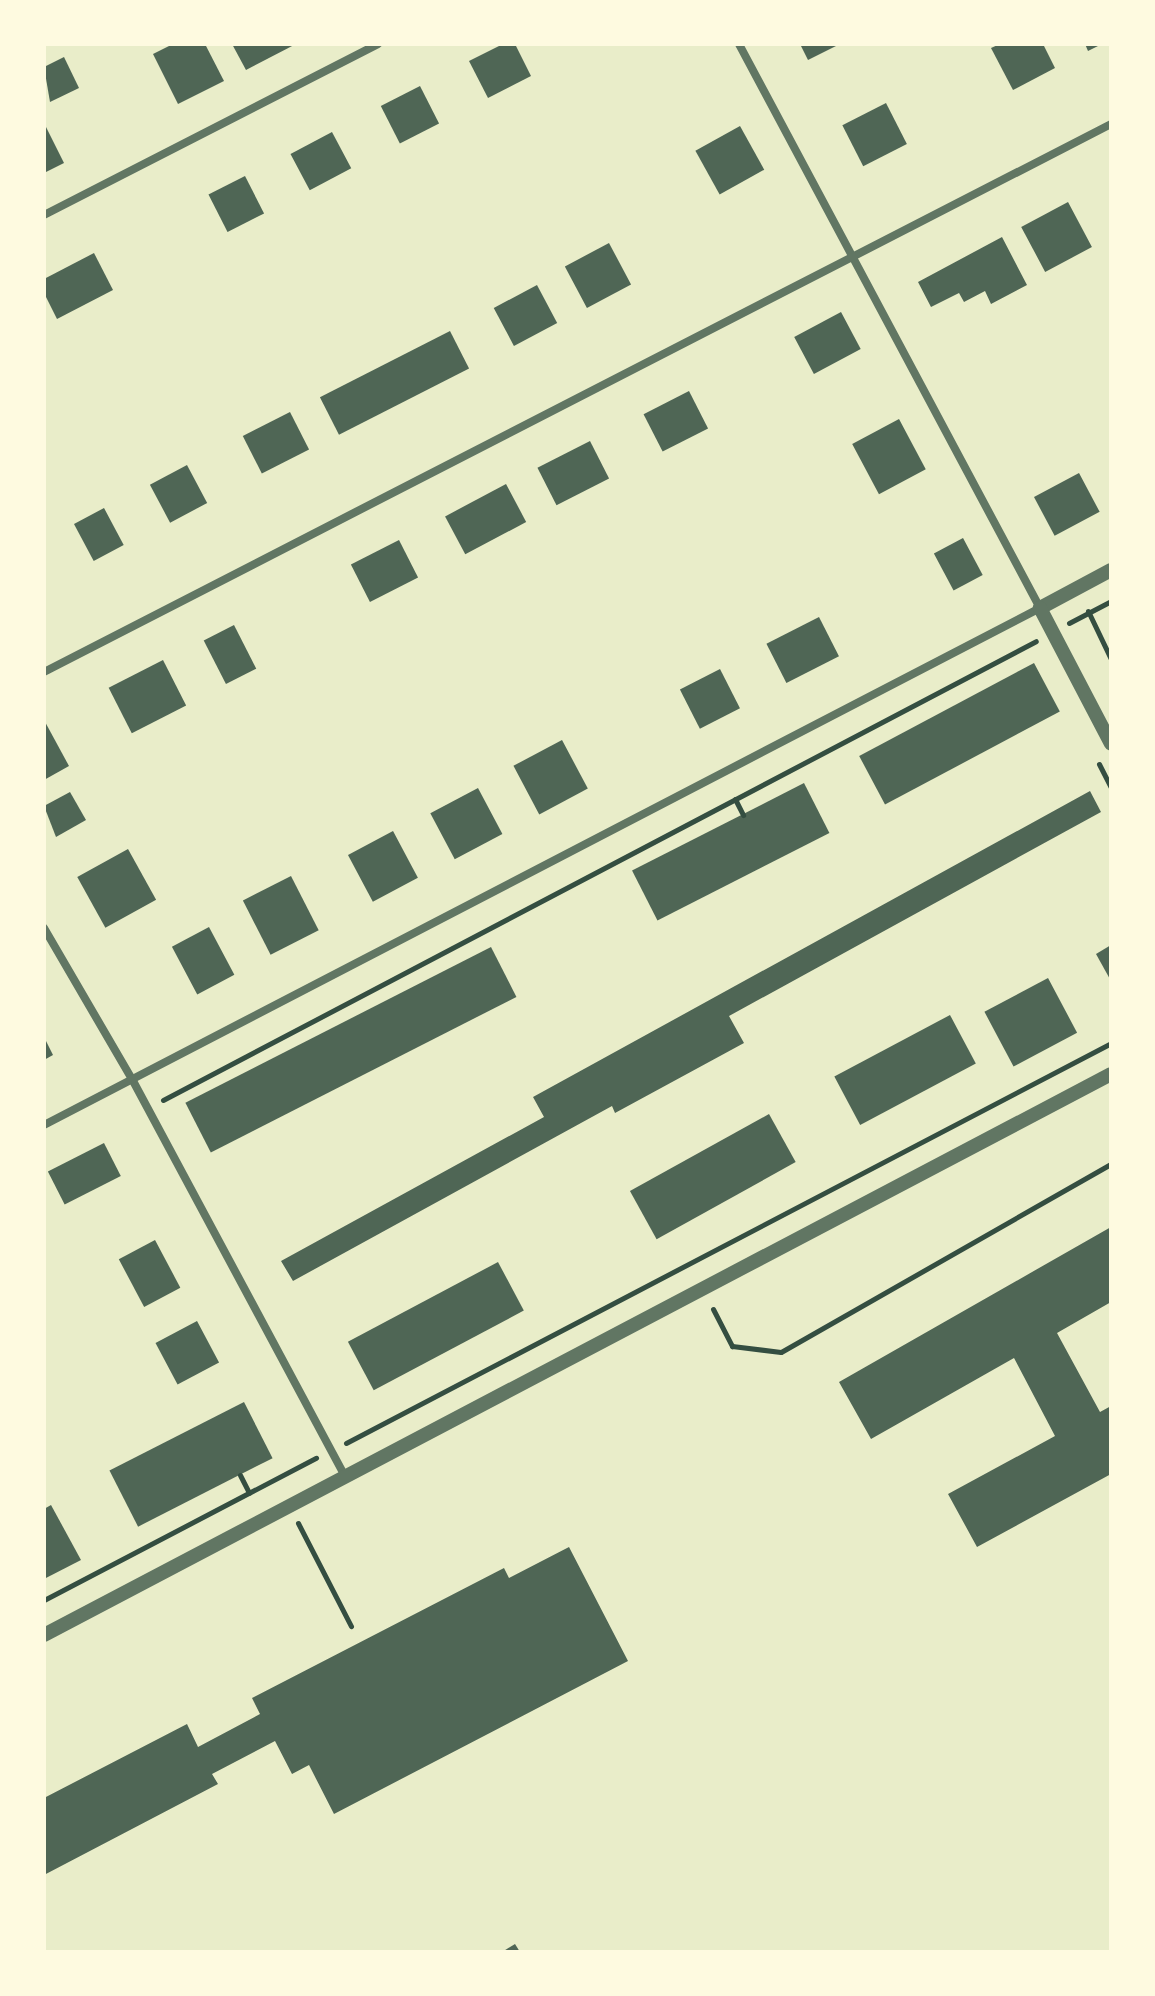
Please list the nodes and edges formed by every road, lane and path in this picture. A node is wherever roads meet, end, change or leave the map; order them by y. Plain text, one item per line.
1 (378, 44) edge
2 (739, 44) edge
3 (1111, 124) edge
4 (44, 215) edge
5 (850, 258) junction
6 (1111, 570) edge
7 (1076, 589) junction
8 (1111, 601) edge
9 (1040, 608) junction
10 (1088, 613) junction
11 (1053, 632) junction
12 (1111, 659) edge
13 (44, 672) edge
14 (1111, 744) edge
15 (735, 799) junction
16 (743, 815) dead end
17 (44, 928) edge
18 (1111, 1043) edge
19 (1111, 1074) edge
20 (132, 1079) junction
21 (148, 1108) junction
22 (44, 1125) edge
23 (1111, 1164) edge
24 (689, 1263) junction
25 (702, 1287) junction
26 (332, 1450) junction
27 (344, 1474) junction
28 (240, 1475) dead end
29 (275, 1479) junction
30 (249, 1493) junction
31 (288, 1504) junction
32 (44, 1600) edge
33 (351, 1626) dead end
34 (44, 1635) edge

1 - 4 street
2 - 5 street
3 - 5 street
5 - 9 street
5 - 13 street
6 - 7 street
7 - 9 street
7 - 10 path
8 - 10 path
9 - 11 street
9 - 20 street
10 - 11 path
10 - 12 path
11 - 14 street
11 - 15 path
15 - 16 path
15 - 21 path
17 - 20 street
18 - 24 path
19 - 25 street
20 - 21 street
20 - 22 street
21 - 26 street
23 - 25 path
24 - 25 path
24 - 26 path
25 - 27 street
26 - 27 street
26 - 29 path
27 - 31 street
28 - 30 path
29 - 30 path
29 - 31 path
30 - 32 path
31 - 33 path
31 - 34 street

